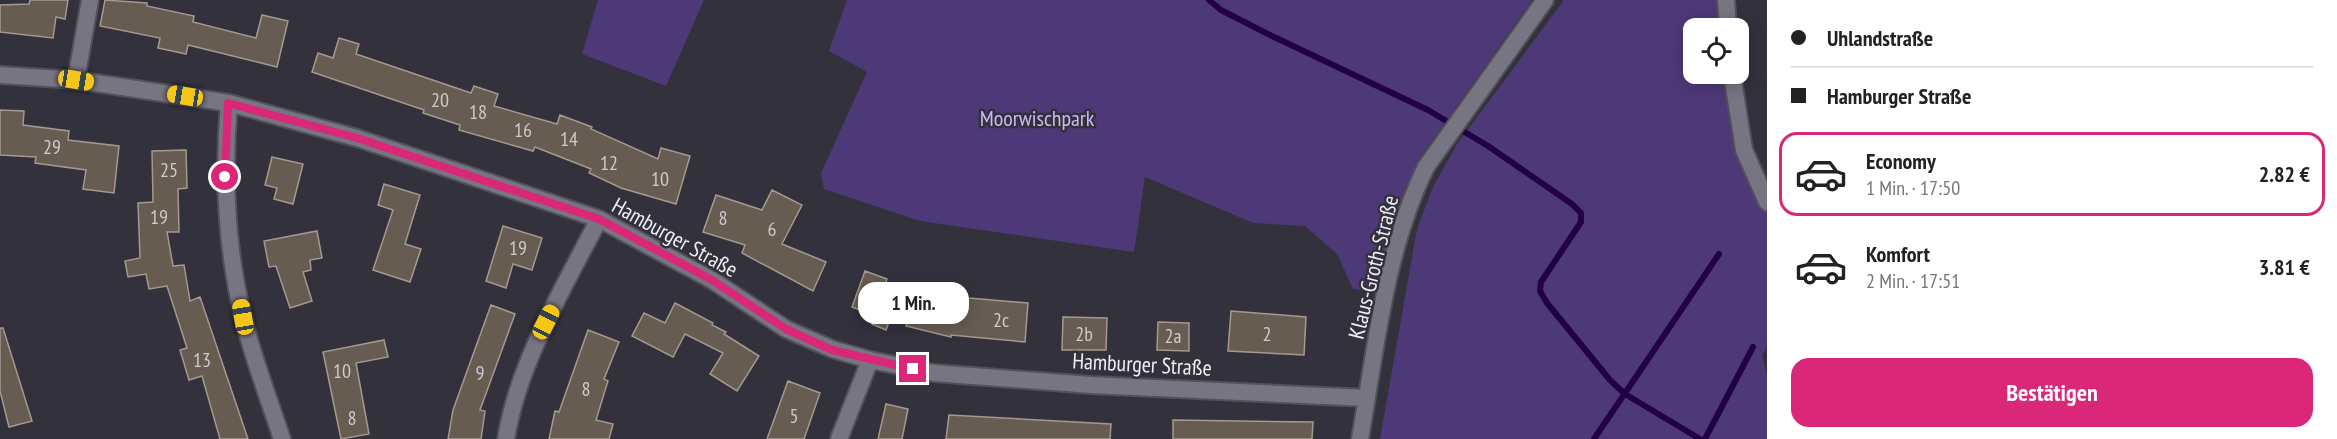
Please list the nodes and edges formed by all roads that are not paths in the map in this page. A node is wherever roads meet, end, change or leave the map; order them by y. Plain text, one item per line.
1 (90, 0) edge
2 (1545, 0) edge
3 (1726, 0) edge
4 (1727, 18) edge
5 (0, 75) edge
6 (76, 80) junction
7 (1734, 84) edge
8 (228, 103) junction
9 (1767, 202) edge
10 (599, 219) junction
11 (870, 360) junction
12 (1367, 398) junction
13 (282, 439) edge
14 (506, 439) edge
15 (839, 439) edge
16 (1360, 439) edge

1 - 6 street
2 - 12 street, Klaus-Groth-Straße
3 - 4 street
5 - 6 street, Hamburger Straße
6 - 8 street, Hamburger Straße
7 - 9 street
8 - 10 street, Hamburger Straße
8 - 13 street
10 - 11 street, Hamburger Straße
10 - 14 street
11 - 12 street, Hamburger Straße
11 - 15 street
12 - 16 street, Klaus-Groth-Straße

